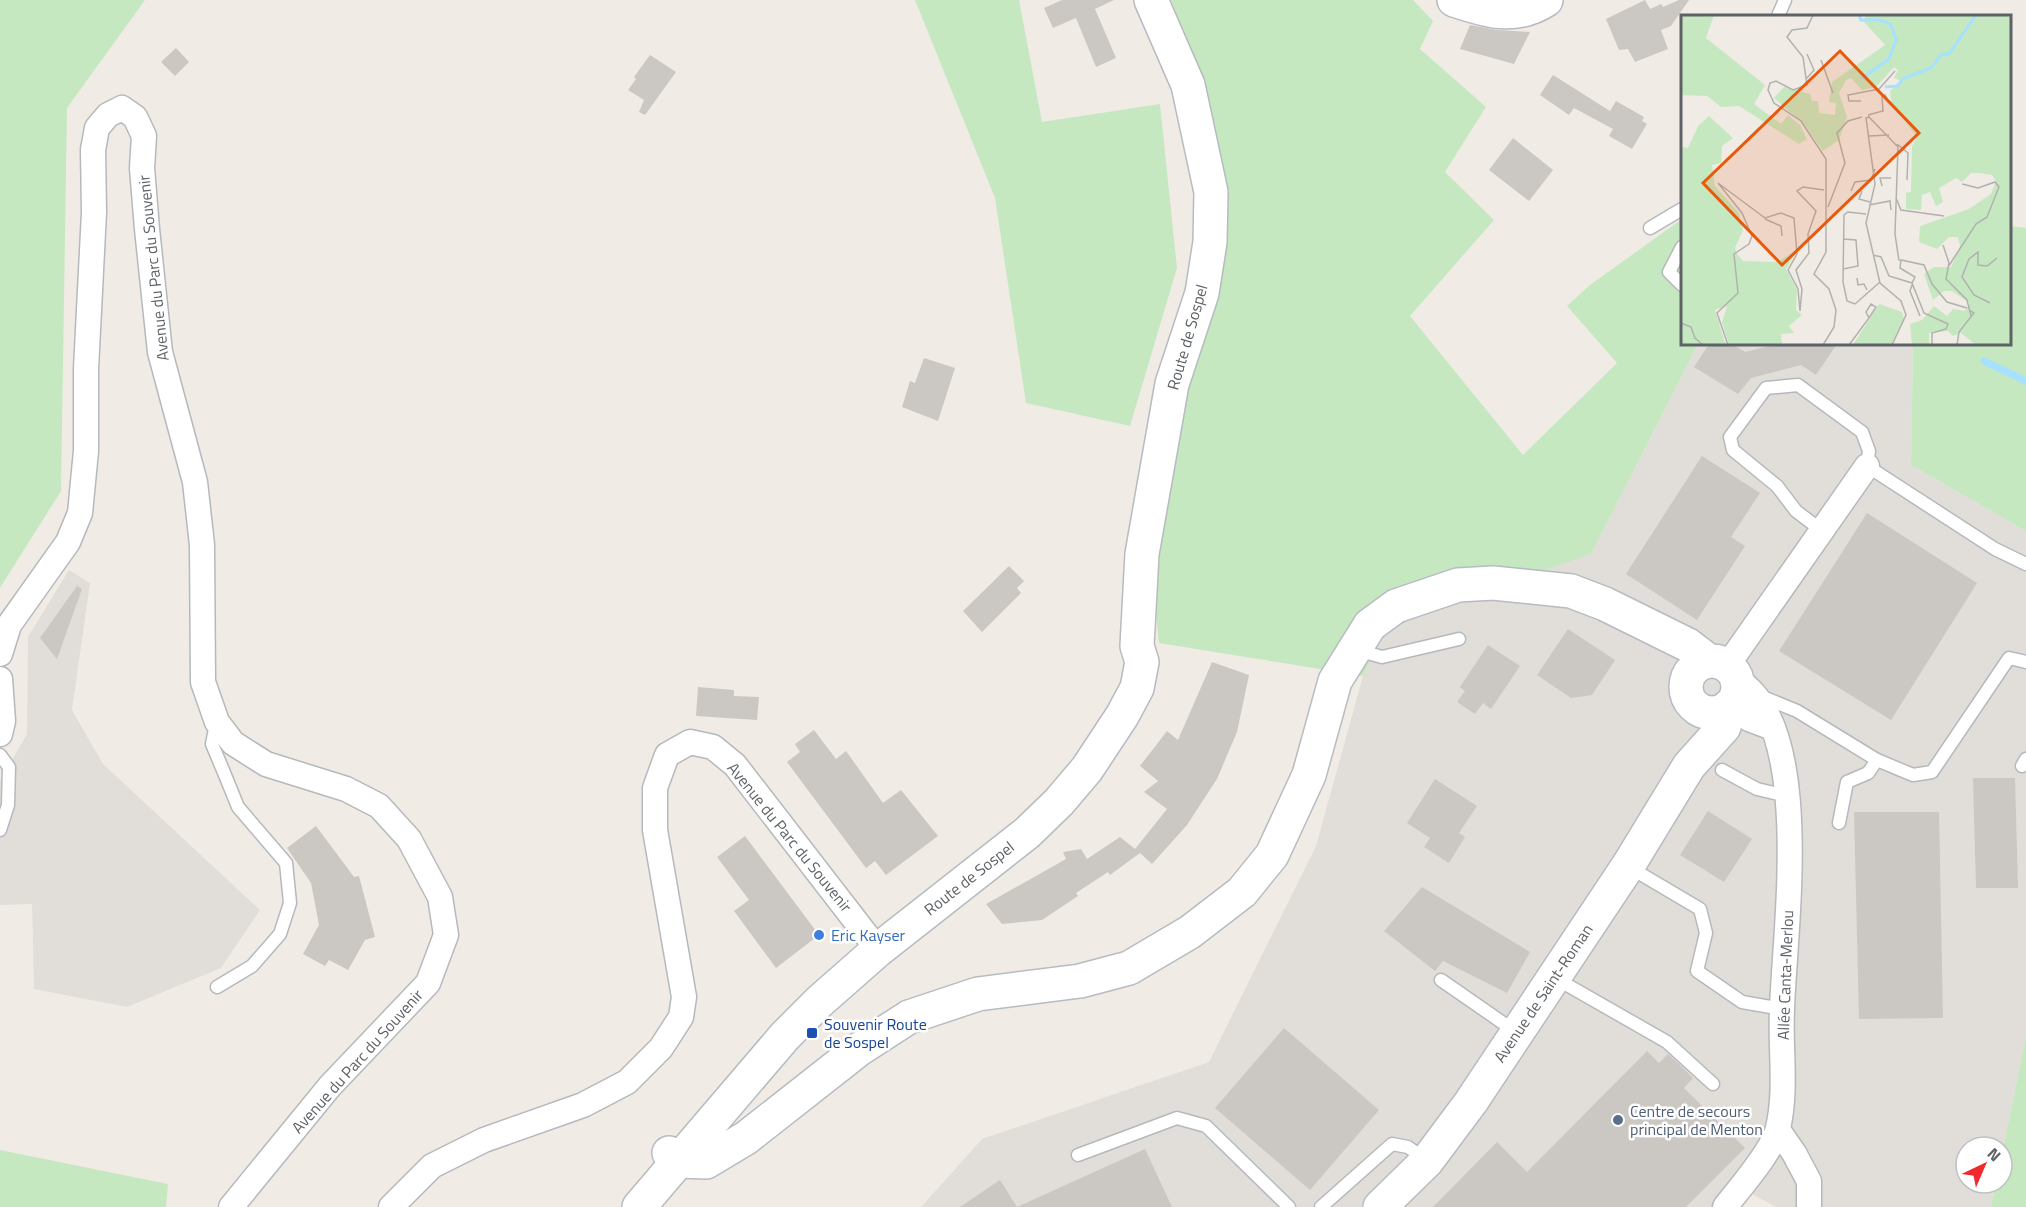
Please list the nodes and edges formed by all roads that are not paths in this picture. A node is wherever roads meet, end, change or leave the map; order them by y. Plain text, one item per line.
1 (1151, 0) edge
2 (1454, 0) edge
3 (1546, 0) edge
4 (1785, 0) edge
5 (1778, 15) edge
6 (1681, 210) edge
7 (1650, 228) dead end
8 (1681, 251) edge
9 (1681, 283) edge
10 (1867, 466) junction
11 (1821, 530) junction
12 (2026, 564) edge
13 (1459, 639) dead end
14 (1353, 649) junction
15 (0, 654) edge
16 (2026, 662) edge
17 (0, 679) edge
18 (1719, 685) junction
19 (1797, 711) junction
20 (217, 722) junction
21 (1773, 728) junction
22 (0, 734) edge
23 (0, 755) edge
24 (1877, 760) junction
25 (1722, 770) dead end
26 (1786, 796) junction
27 (1839, 824) dead end
28 (0, 830) edge
29 (1628, 866) junction
30 (874, 944) junction
31 (1554, 977) junction
32 (1441, 980) dead end
33 (218, 987) dead end
34 (1782, 1009) junction
35 (1517, 1033) junction
36 (1713, 1084) dead end
37 (1778, 1130) junction
38 (1078, 1155) dead end
39 (673, 1156) junction
40 (1427, 1161) junction
41 (231, 1207) edge
42 (391, 1207) edge
43 (620, 1207) edge
44 (639, 1207) edge
45 (1289, 1207) edge
46 (1321, 1207) edge
47 (1380, 1207) edge
48 (1725, 1207) edge
49 (1809, 1207) edge

1 - 30 street, Route de Sospel
2 - 3 street
4 - 5 lane
6 - 7 lane
8 - 9 lane
10 - 11 street
10 - 11 lane
10 - 12 lane
11 - 18 street
13 - 14 lane
14 - 18 street
14 - 39 street
15 - 20 street, Avenue du Parc du Souvenir
16 - 24 lane
17 - 22 street
18 - 19 lane
18 - 21 street
18 - 29 street, Avenue de Saint-Roman
19 - 21 lane
19 - 24 lane
20 - 33 lane
20 - 41 street, Avenue du Parc du Souvenir
21 - 26 street, Allée Canta-Merlou
23 - 28 lane
24 - 27 lane
25 - 26 lane
26 - 34 street, Allée Canta-Merlou
29 - 31 street, Avenue de Saint-Roman
29 - 34 lane
30 - 39 street, Route de Sospel
30 - 42 street, Avenue du Parc du Souvenir
31 - 35 street, Avenue de Saint-Roman
31 - 36 lane
32 - 35 lane
34 - 37 street, Allée Canta-Merlou
35 - 40 street, Avenue de Saint-Roman
37 - 48 street, Allée Canta-Merlou
37 - 49 street
38 - 45 lane
39 - 43 street, Route de Sospel
39 - 44 street, Route de Sospel
40 - 46 lane
40 - 47 street, Avenue de Saint-Roman

